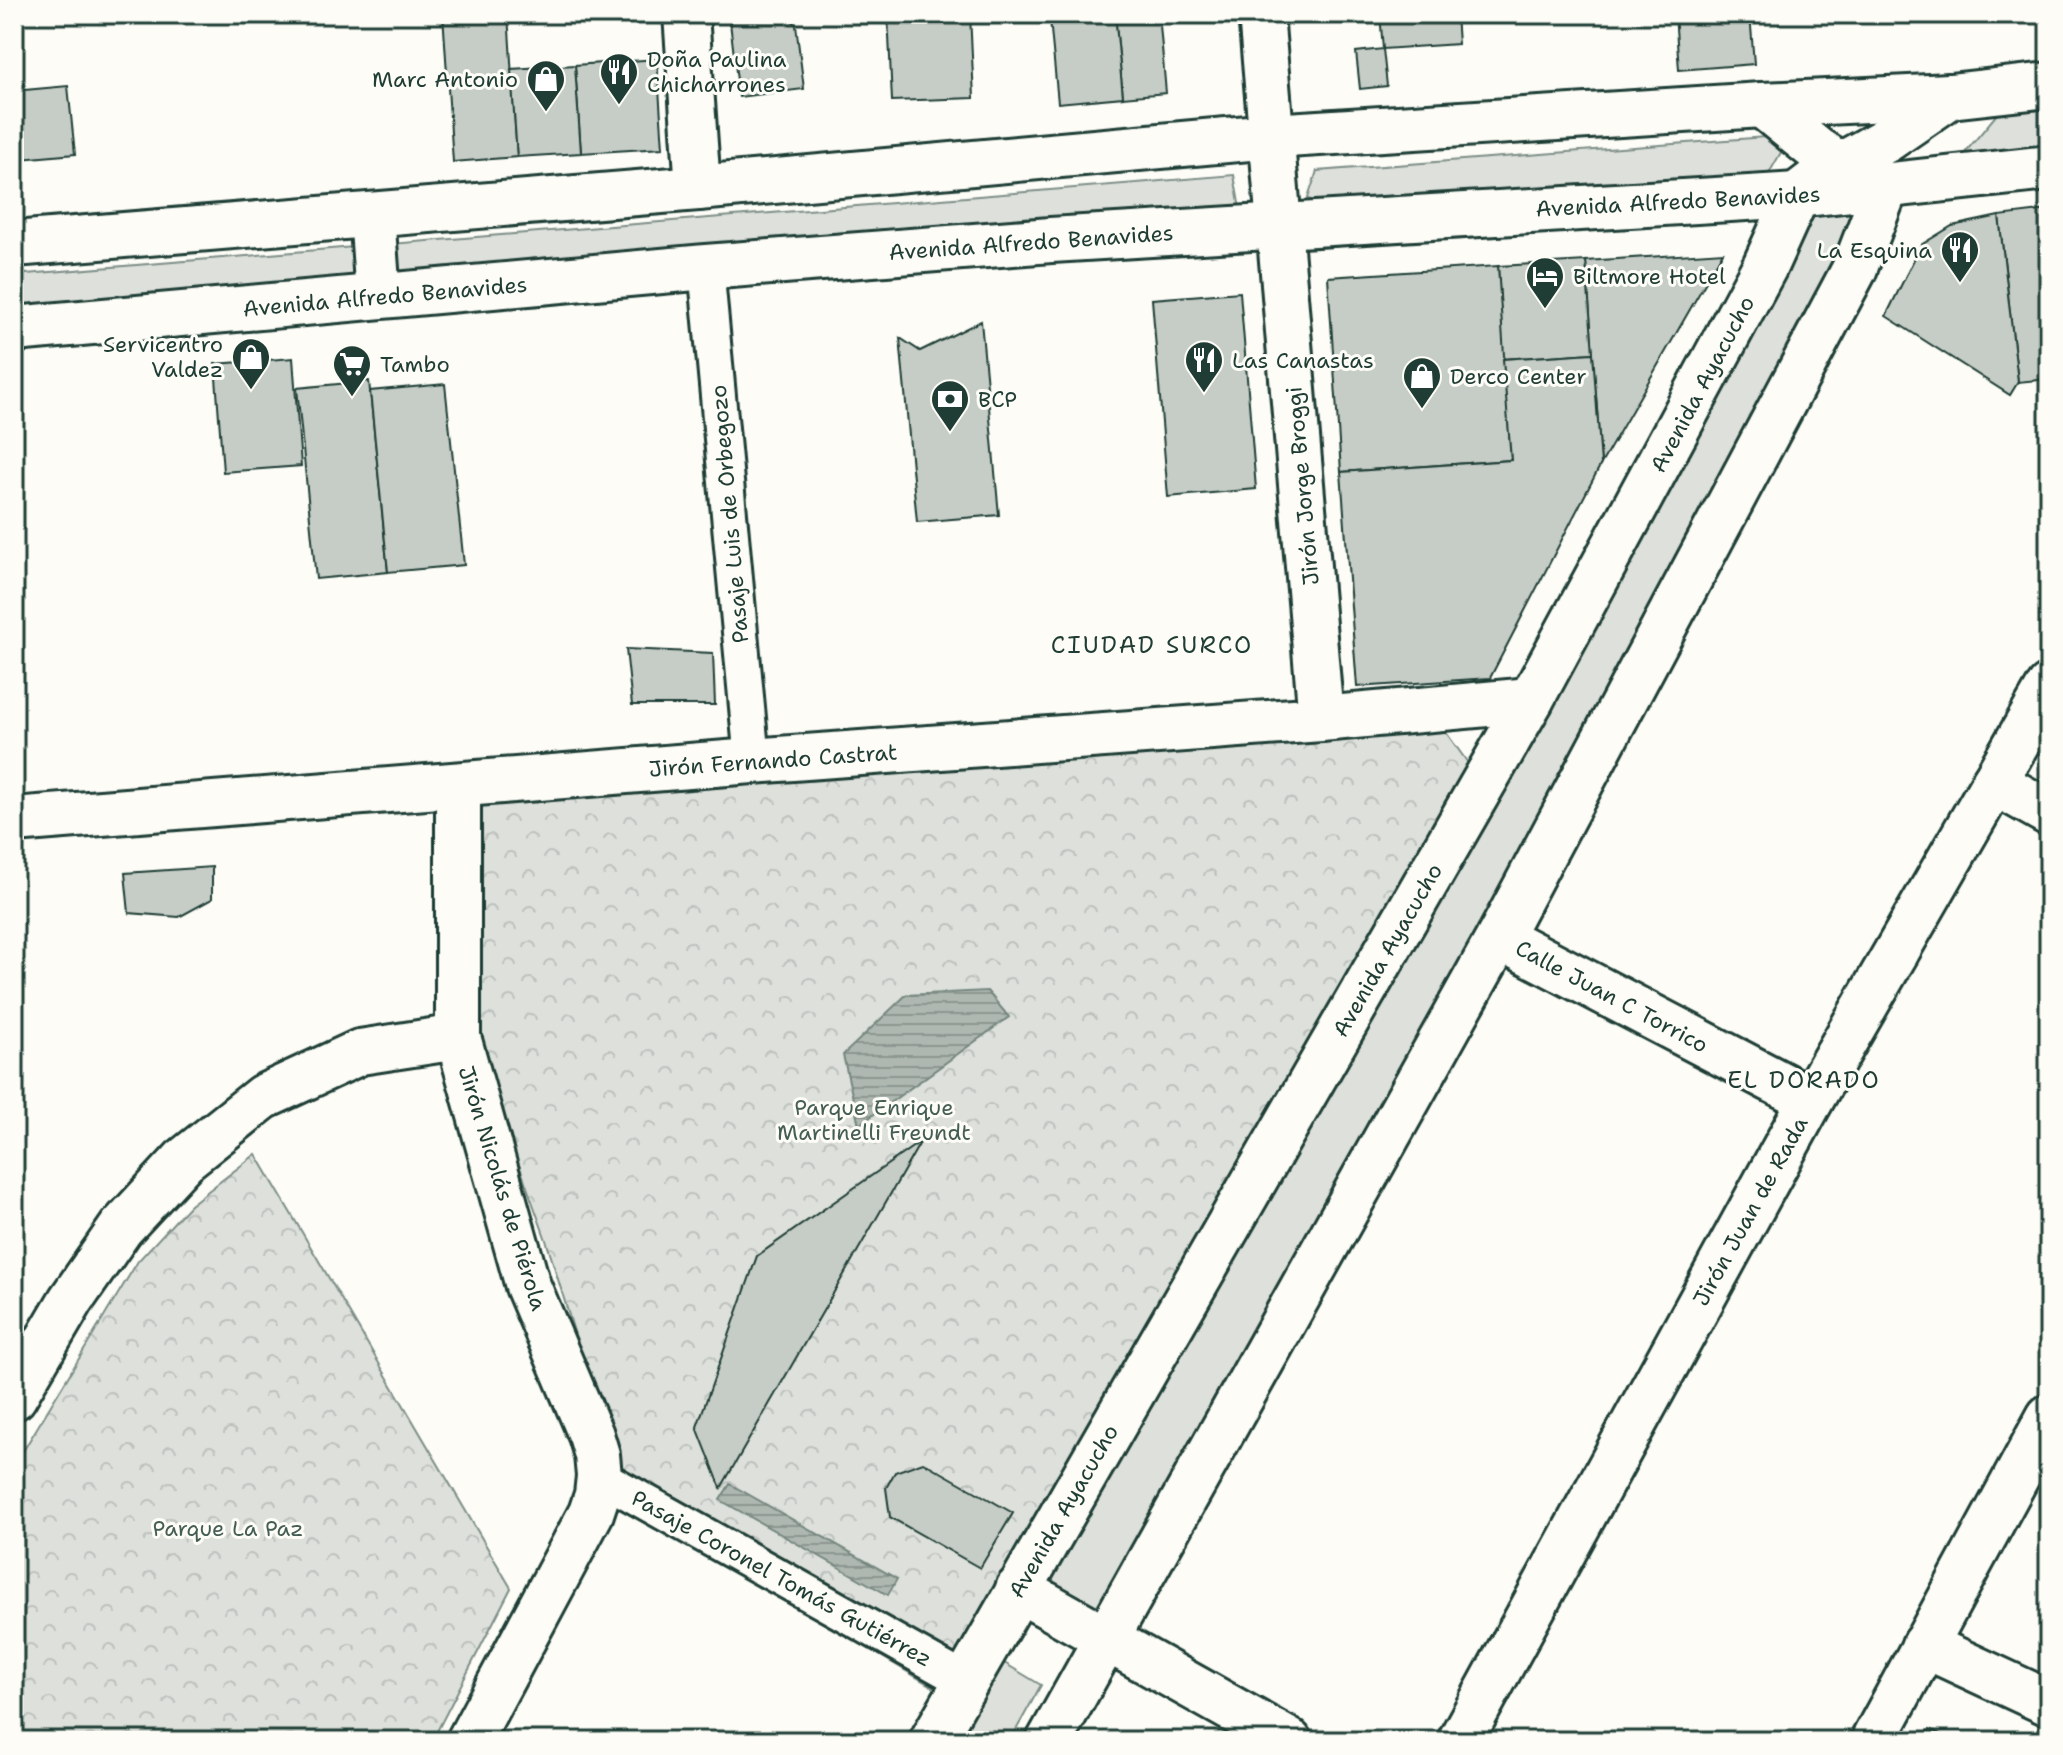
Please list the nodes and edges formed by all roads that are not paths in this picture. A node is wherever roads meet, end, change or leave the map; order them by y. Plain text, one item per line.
1 (686, 14) edge
2 (1261, 14) edge
3 (2049, 85) edge
4 (1950, 96) junction
5 (1762, 105) junction
6 (1271, 136) junction
7 (1840, 165) junction
8 (2049, 168) edge
9 (1886, 187) junction
10 (698, 188) junction
11 (1797, 195) junction
12 (372, 215) junction
13 (1279, 224) junction
14 (14, 244) edge
15 (706, 267) junction
16 (378, 296) junction
17 (14, 329) edge
18 (2049, 687) edge
19 (1531, 700) junction
20 (1321, 719) junction
21 (752, 761) junction
22 (1994, 782) junction
23 (458, 786) junction
24 (2049, 813) edge
25 (14, 820) edge
26 (1499, 937) junction
27 (458, 1037) junction
28 (1811, 1100) junction
29 (14, 1397) edge
30 (2049, 1417) edge
31 (599, 1476) junction
32 (1018, 1589) junction
33 (1106, 1640) junction
34 (1924, 1645) junction
35 (965, 1681) junction
36 (2049, 1703) edge
37 (469, 1741) edge
38 (932, 1741) edge
39 (1049, 1741) edge
40 (1289, 1741) edge
41 (1460, 1741) edge
42 (1873, 1741) edge

1 - 10 main road
2 - 6 main road, Jirón Jorge Broggi
3 - 4 main road
4 - 5 main road
4 - 7 main road, Avenida Ayacucho
5 - 6 main road
5 - 7 main road
6 - 10 main road
6 - 13 main road, Jirón Jorge Broggi
7 - 9 main road
7 - 11 main road, Avenida Ayacucho
8 - 9 main road, Avenida Alfredo Benavides
9 - 11 main road, Avenida Alfredo Benavides
9 - 26 main road
10 - 12 main road
11 - 13 main road, Avenida Alfredo Benavides
11 - 19 main road, Avenida Ayacucho
12 - 14 main road
12 - 16 main road
13 - 15 main road, Avenida Alfredo Benavides
13 - 20 main road, Jirón Jorge Broggi
15 - 16 main road, Avenida Alfredo Benavides
15 - 21 street, Pasaje Luis de Orbegozo
16 - 17 main road, Avenida Alfredo Benavides
18 - 22 main road, Jirón Juan de Rada
19 - 20 main road, Jirón Fernando Castrat
19 - 32 main road, Avenida Ayacucho
20 - 21 main road, Jirón Fernando Castrat
21 - 23 main road, Jirón Fernando Castrat
22 - 24 main road
22 - 28 main road, Jirón Juan de Rada
23 - 25 main road, Jirón Fernando Castrat
23 - 27 main road, Jirón Nicolás de Piérola
26 - 28 main road, Calle Juan C Torrico
26 - 33 main road
27 - 29 main road
27 - 31 main road, Jirón Nicolás de Piérola
28 - 41 main road, Jirón Juan de Rada
30 - 34 main road
31 - 35 street, Pasaje Coronel Tomás Gutiérrez
31 - 37 main road, Jirón Nicolás de Piérola
32 - 33 main road
32 - 35 main road, Avenida Ayacucho
33 - 39 main road
33 - 40 main road
34 - 36 main road
34 - 42 main road
35 - 38 main road, Avenida Ayacucho

